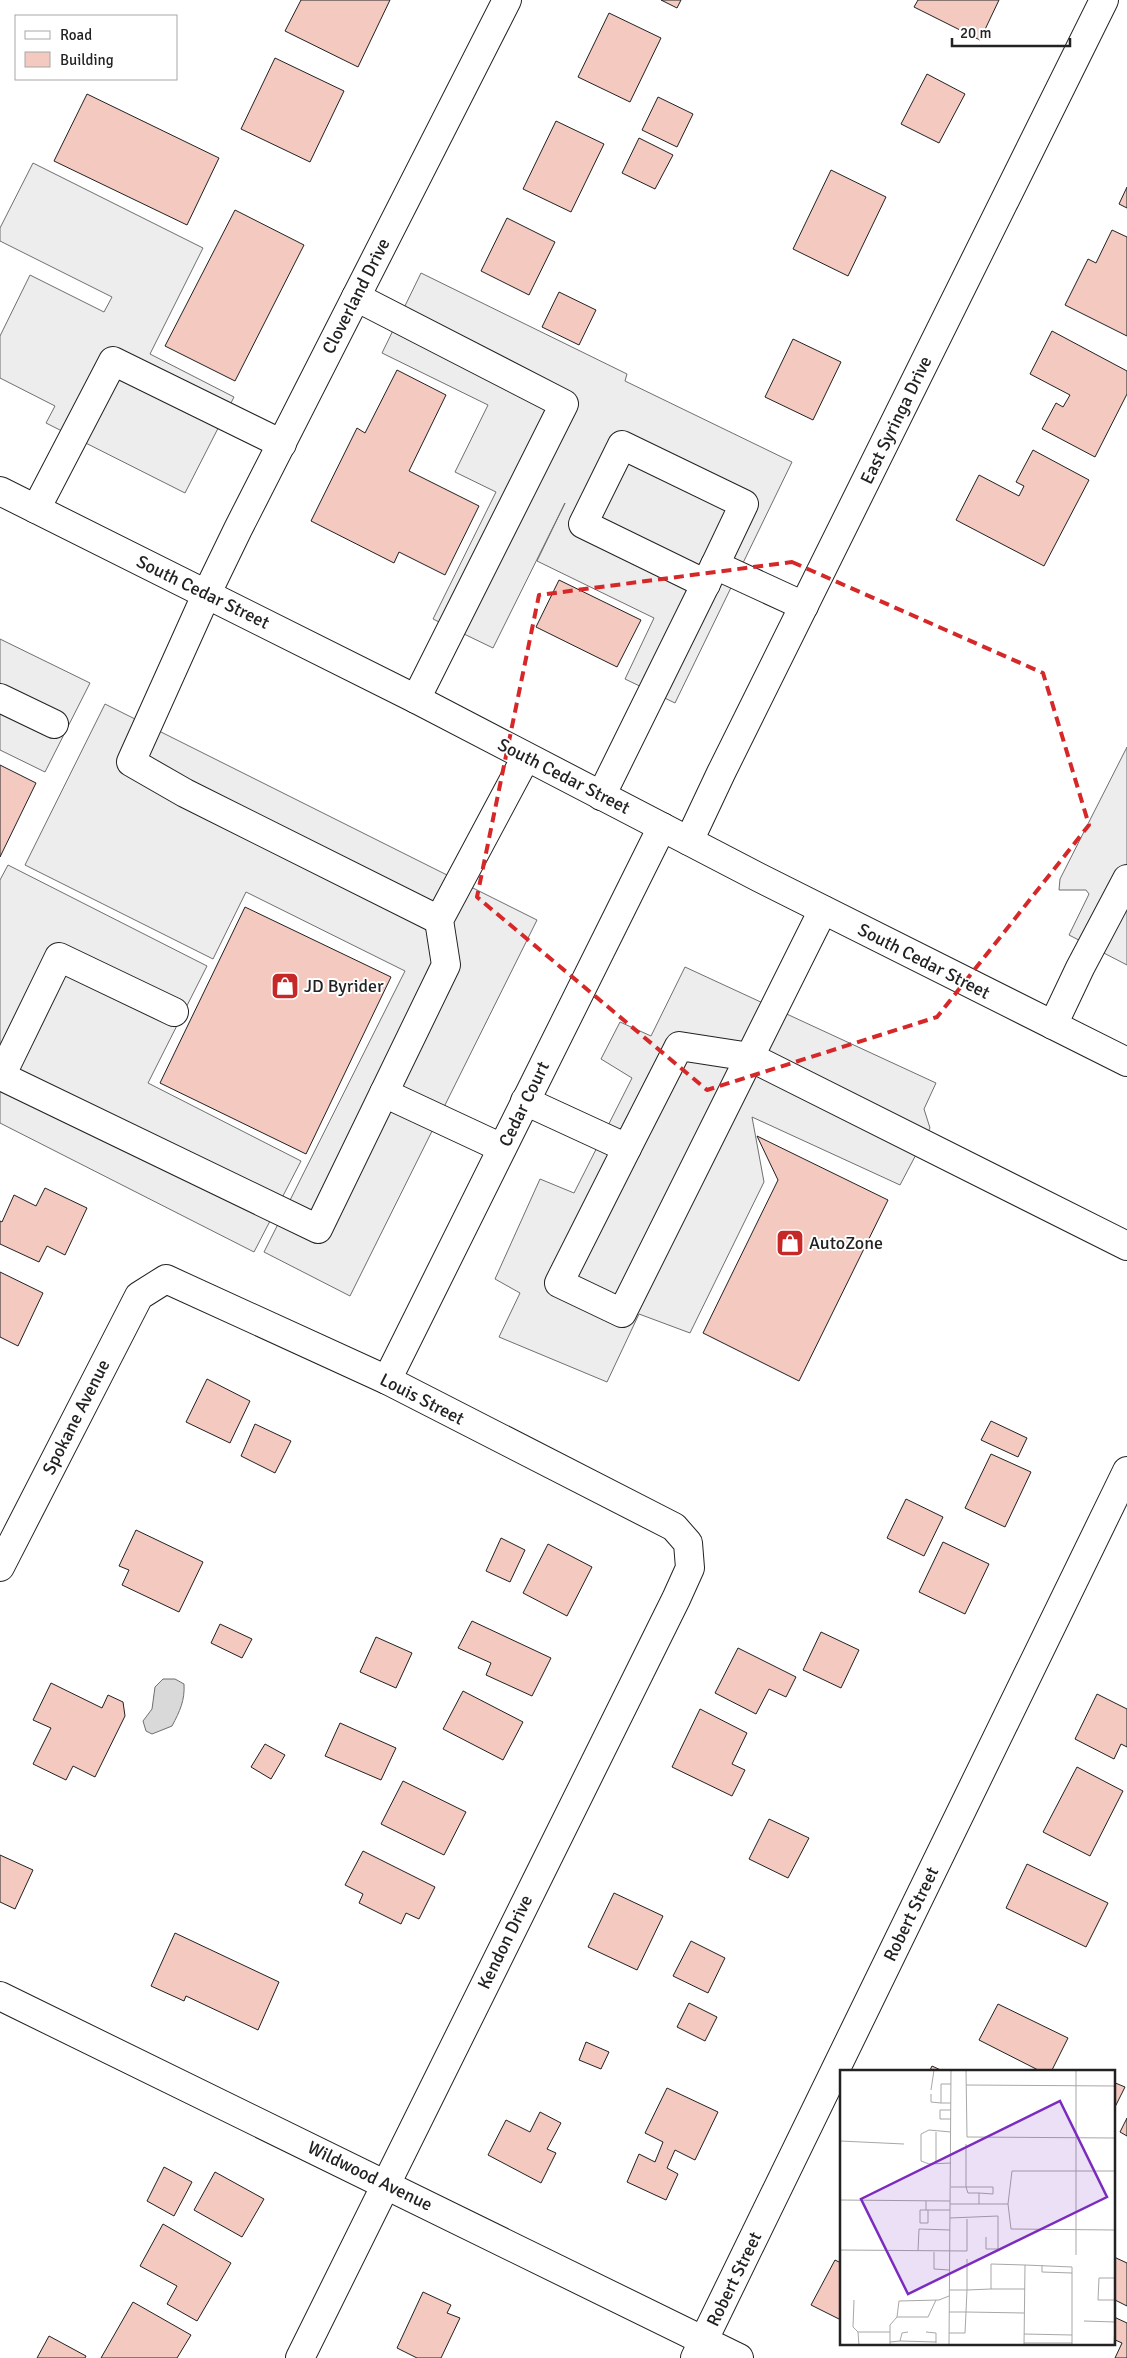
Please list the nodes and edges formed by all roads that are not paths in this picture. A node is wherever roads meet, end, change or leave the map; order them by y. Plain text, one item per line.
1 (507, 0) edge
2 (1104, 0) edge
3 (356, 297) junction
4 (282, 444) junction
5 (0, 491) edge
6 (36, 509) junction
7 (710, 574) junction
8 (207, 593) junction
9 (804, 606) junction
10 (0, 698) edge
11 (416, 699) junction
12 (54, 724) dead end
13 (526, 757) junction
14 (601, 796) junction
15 (662, 827) junction
16 (689, 841) junction
17 (1126, 884) edge
18 (823, 910) junction
19 (439, 920) junction
20 (174, 1012) dead end
21 (1052, 1026) junction
22 (750, 1057) junction
23 (1127, 1062) edge
24 (384, 1093) junction
25 (525, 1101) junction
26 (502, 1148) junction
27 (627, 1148) junction
28 (1127, 1246) edge
29 (166, 1279) joint
30 (387, 1380) junction
31 (1127, 1471) edge
32 (674, 1527) joint
33 (0, 1568) edge
34 (0, 1996) edge
35 (386, 2184) junction
36 (699, 2349) edge
37 (300, 2358) edge
38 (738, 2358) edge

1 - 3 street, Cloverland Drive
2 - 9 street, East Syringa Drive
3 - 4 street, Cloverland Drive
3 - 11 street
4 - 6 street
4 - 8 street, Cloverland Drive
5 - 6 street, South Cedar Street
6 - 8 street, South Cedar Street
7 - 7 street
7 - 9 street
7 - 14 street
8 - 11 street, South Cedar Street
8 - 19 street, Cloverland Drive
9 - 16 street, East Syringa Drive
10 - 12 street
11 - 13 street, South Cedar Street
13 - 14 street, South Cedar Street
13 - 19 street
14 - 15 street, South Cedar Street
15 - 16 street, South Cedar Street
15 - 25 street, Cedar Court
16 - 18 street, South Cedar Street
17 - 21 street
18 - 21 street, South Cedar Street
18 - 22 street
19 - 24 street
20 - 24 street
21 - 23 street, South Cedar Street
22 - 27 street
22 - 27 street
22 - 28 street
24 - 26 street
25 - 26 street, Cedar Court
25 - 27 street
26 - 30 street, Cedar Court
29 - 30 street, Louis Street
29 - 33 street, Spokane Avenue
30 - 32 street, Louis Street
31 - 36 street, Robert Street
32 - 35 street, Kendon Drive
34 - 35 street, Wildwood Avenue
35 - 36 street, Wildwood Avenue
35 - 37 street, Kendon Drive
36 - 38 street, Wildwood Avenue

